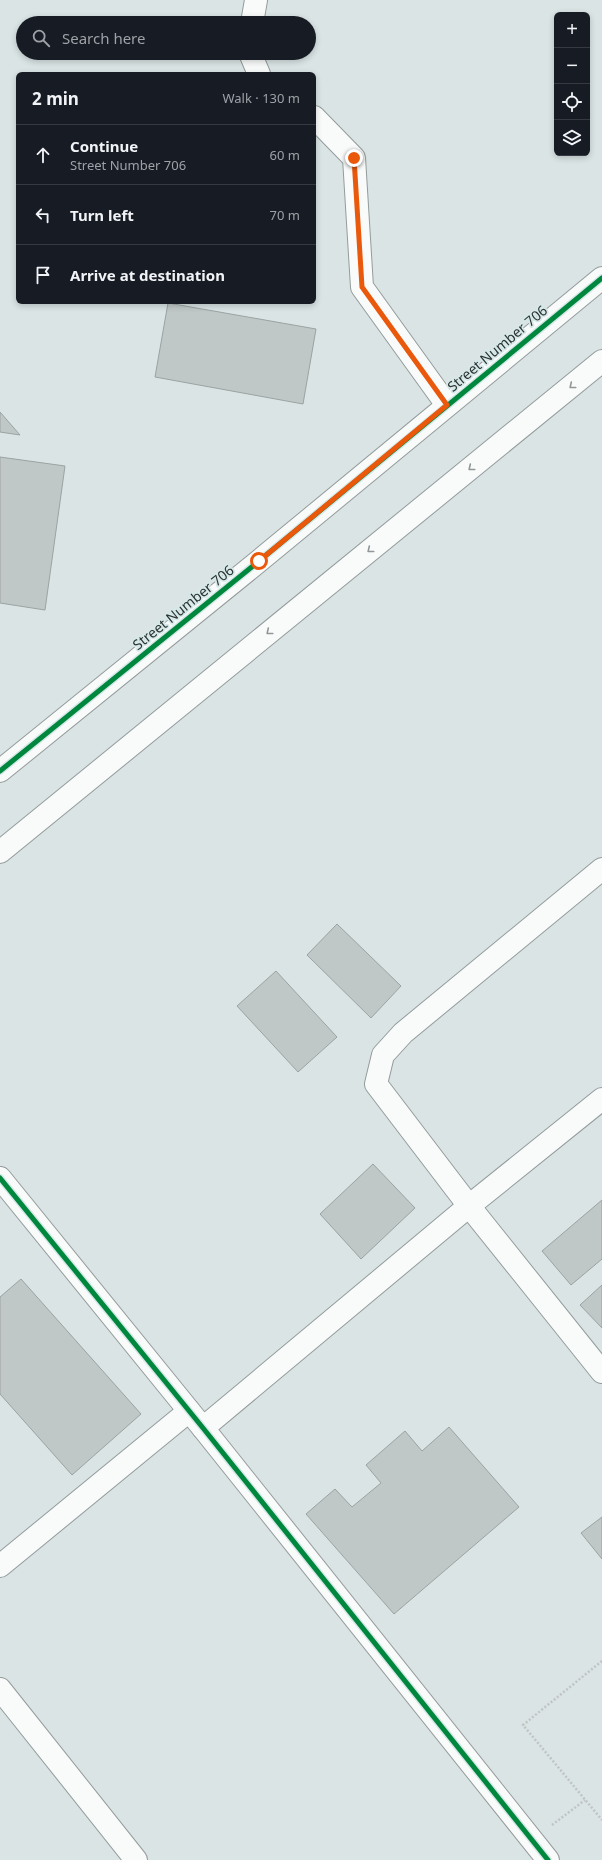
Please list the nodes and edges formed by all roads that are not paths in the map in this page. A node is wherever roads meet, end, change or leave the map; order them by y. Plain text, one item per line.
1 (256, 0) edge
2 (253, 16) edge
3 (253, 60) edge
4 (258, 72) edge
5 (316, 119) edge
6 (602, 278) edge
7 (602, 361) edge
8 (447, 405) junction
9 (0, 771) edge
10 (0, 852) edge
11 (602, 869) edge
12 (602, 1099) edge
13 (0, 1178) edge
14 (469, 1206) junction
15 (602, 1372) edge
16 (189, 1411) junction
17 (203, 1428) junction
18 (0, 1566) edge
19 (0, 1689) edge
20 (136, 1860) edge
21 (548, 1860) edge

1 - 2 street
3 - 4 street
5 - 8 street
6 - 8 street, Street Number 706
7 -> 10 street
8 - 9 street, Street Number 706
11 - 14 street
12 - 14 street
13 - 16 street
14 - 15 street
14 - 17 street
16 - 17 street
16 - 18 street
17 - 21 street
19 - 20 street

